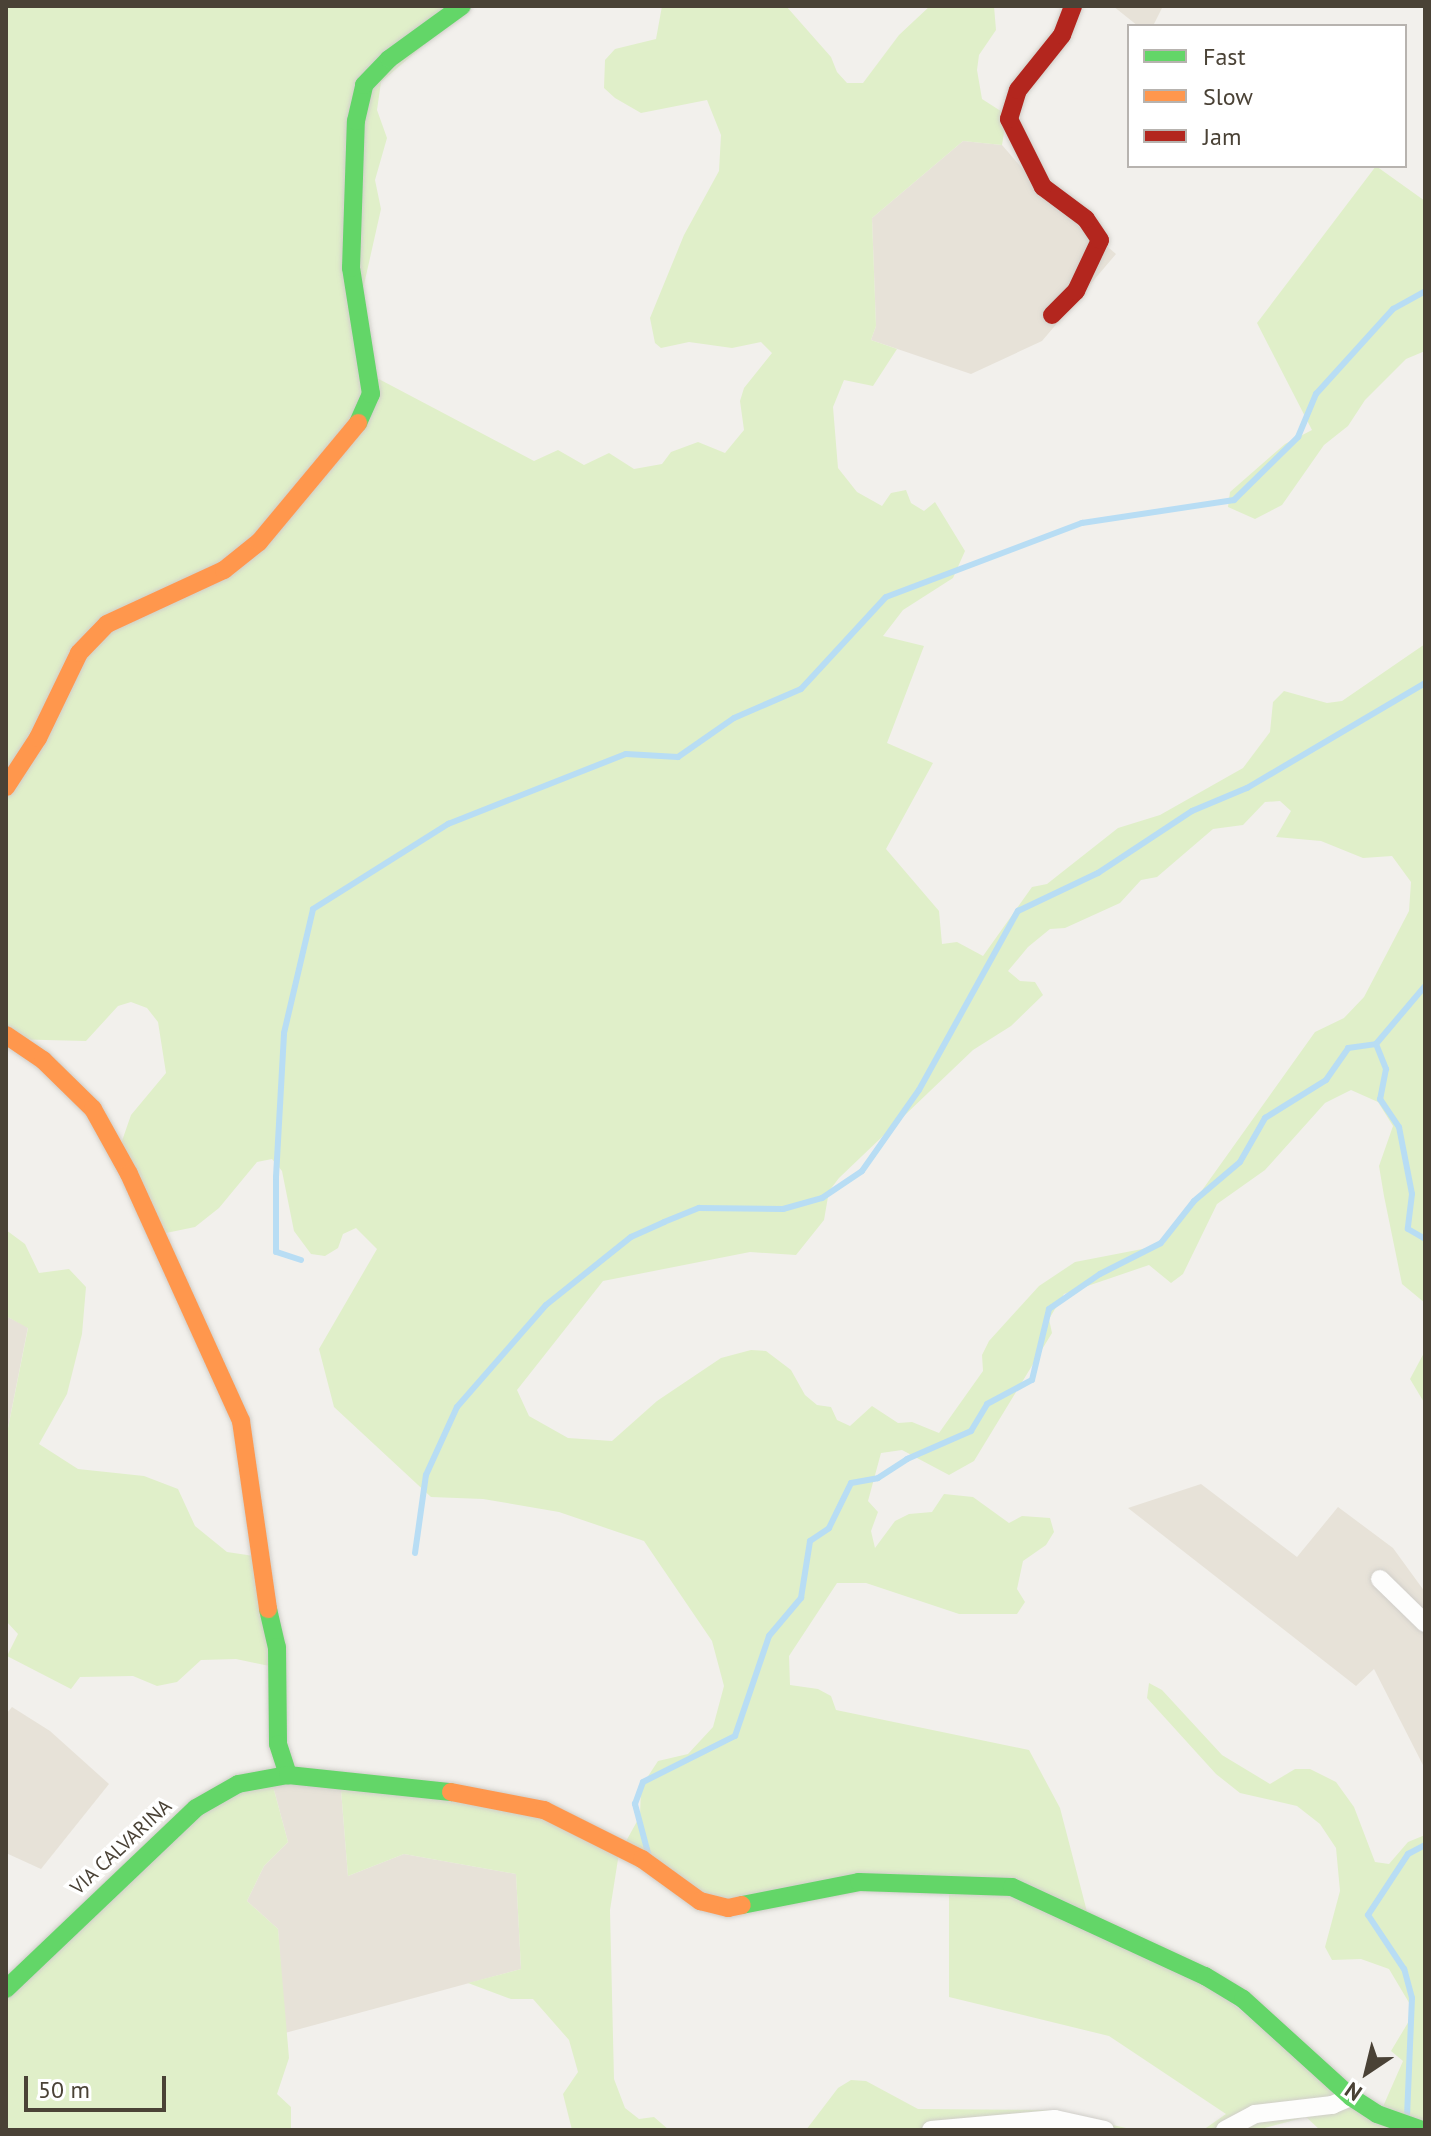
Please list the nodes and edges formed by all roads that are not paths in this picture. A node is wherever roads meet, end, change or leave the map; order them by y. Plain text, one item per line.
1 (462, 6) edge
2 (1073, 6) edge
3 (1052, 315) dead end
4 (6, 787) edge
5 (6, 1035) edge
6 (1380, 1579) dead end
7 (1425, 1623) edge
8 (288, 1775) junction
9 (6, 1989) edge
10 (1351, 2097) junction
11 (931, 2130) edge
12 (1105, 2130) edge
13 (1225, 2130) edge
14 (1422, 2130) edge

1 - 4 street
2 - 3 street
5 - 8 street
6 - 7 street
8 - 9 street, VIA CALVARINA
8 - 10 street, VIA CALVARINA
10 - 13 street
10 - 14 street, VIA CALVARINA
11 - 12 street

